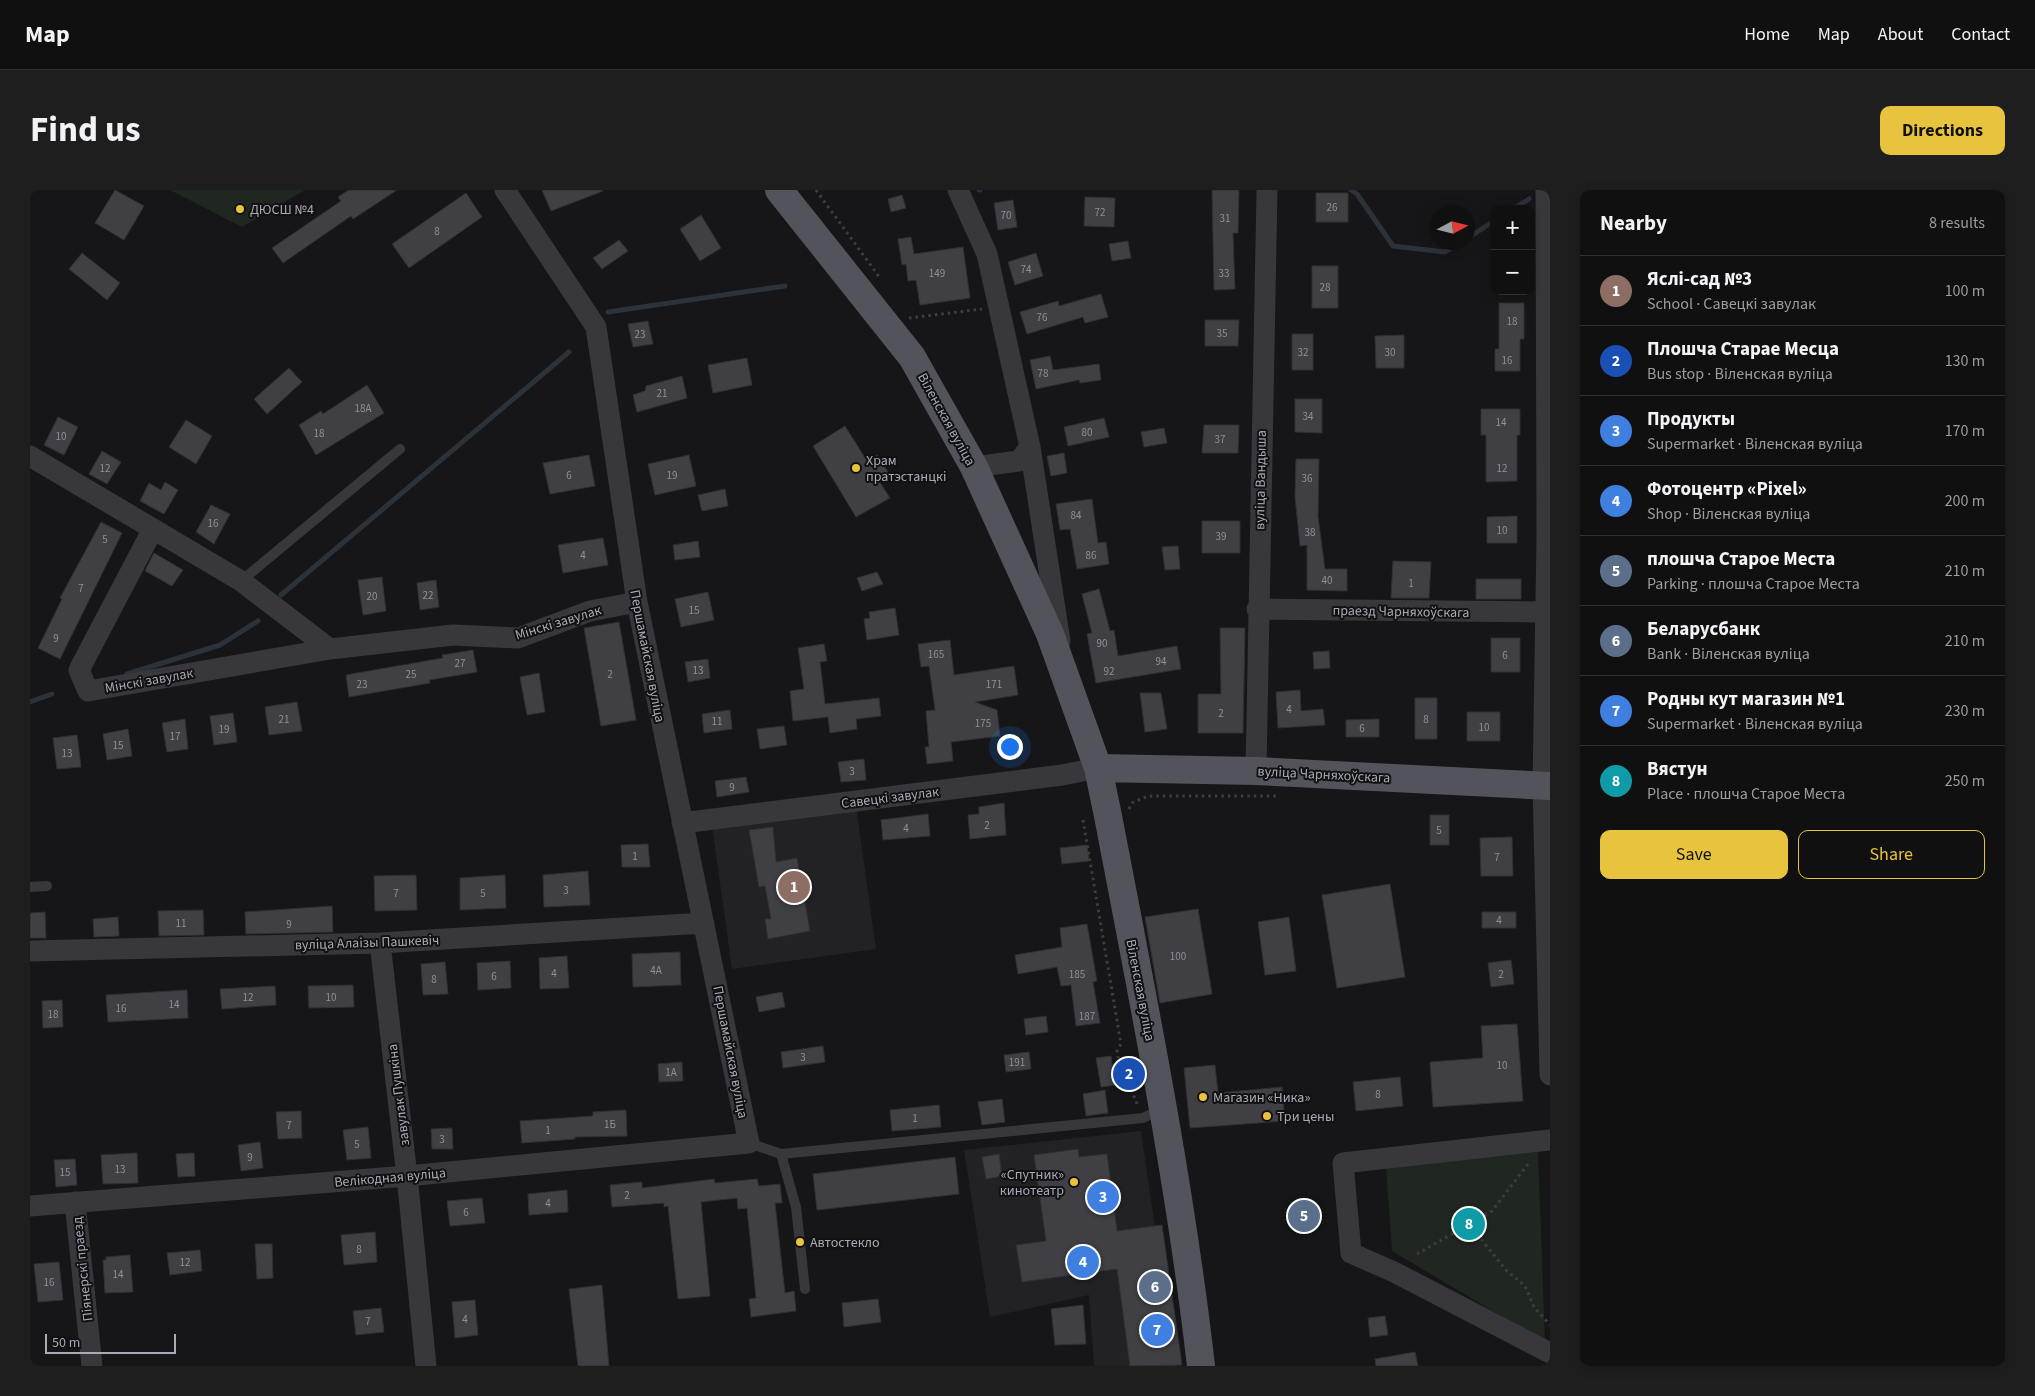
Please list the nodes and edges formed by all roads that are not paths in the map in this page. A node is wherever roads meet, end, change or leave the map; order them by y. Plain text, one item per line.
1 (505, 190) edge
2 (779, 190) edge
3 (958, 190) edge
4 (1266, 190) edge
5 (1546, 190) edge
6 (1030, 447) junction
7 (400, 449) dead end
8 (30, 456) edge
9 (974, 468) junction
10 (153, 529) junction
11 (1548, 546) edge
12 (241, 581) junction
13 (637, 602) junction
14 (1257, 609) junction
15 (1544, 612) junction
16 (330, 649) junction
17 (1066, 678) junction
18 (1098, 768) junction
19 (1256, 771) junction
20 (1546, 786) edge
21 (682, 823) junction
22 (47, 886) dead end
23 (30, 887) edge
24 (704, 923) junction
25 (380, 943) junction
26 (30, 951) edge
27 (1550, 1075) edge
28 (1163, 1108) junction
29 (1550, 1140) edge
30 (749, 1143) junction
31 (781, 1154) junction
32 (407, 1176) junction
33 (76, 1202) junction
34 (30, 1206) edge
35 (805, 1290) dead end
36 (1550, 1353) edge
37 (92, 1366) edge
38 (426, 1366) edge
39 (1201, 1366) edge

1 - 13 street, Першамайская вуліца
2 - 9 main road, Віленская вуліца
3 - 6 street, Віленская вуліца
4 - 14 street, вуліца Вандыша
5 - 11 street
6 - 9 street
6 - 17 street, Віленская вуліца
7 - 12 lane
8 - 10 street
9 - 17 main road, Віленская вуліца
10 - 12 street
10 - 16 street, Мінскі завулак
11 - 15 street
12 - 16 street
13 - 16 street, Мінскі завулак
13 - 21 street, Першамайская вуліца
14 - 15 street, праезд Чарняхоўскага
14 - 19 street, вуліца Вандыша
15 - 20 street
17 - 18 main road, Віленская вуліца
18 - 19 main road, вуліца Чарняхоўскага
18 - 21 street, Савецкі завулак
18 - 28 main road, Віленская вуліца
19 - 20 main road, вуліца Чарняхоўскага
20 - 27 street
21 - 24 street, Першамайская вуліца
22 - 23 lane
24 - 25 street, вуліца Алаізы Пашкевіч
24 - 30 street, Першамайская вуліца
25 - 26 street, вуліца Алаізы Пашкевіч
25 - 32 street, завулак Пушкіна
28 - 31 lane
28 - 39 main road, Віленская вуліца
29 - 36 street
30 - 31 lane
30 - 32 street, Велікодная вуліца
31 - 35 lane
32 - 33 street, Велікодная вуліца
32 - 38 street, завулак Пушкіна
33 - 34 street, Велікодная вуліца
33 - 37 street, Піянерскі праезд

